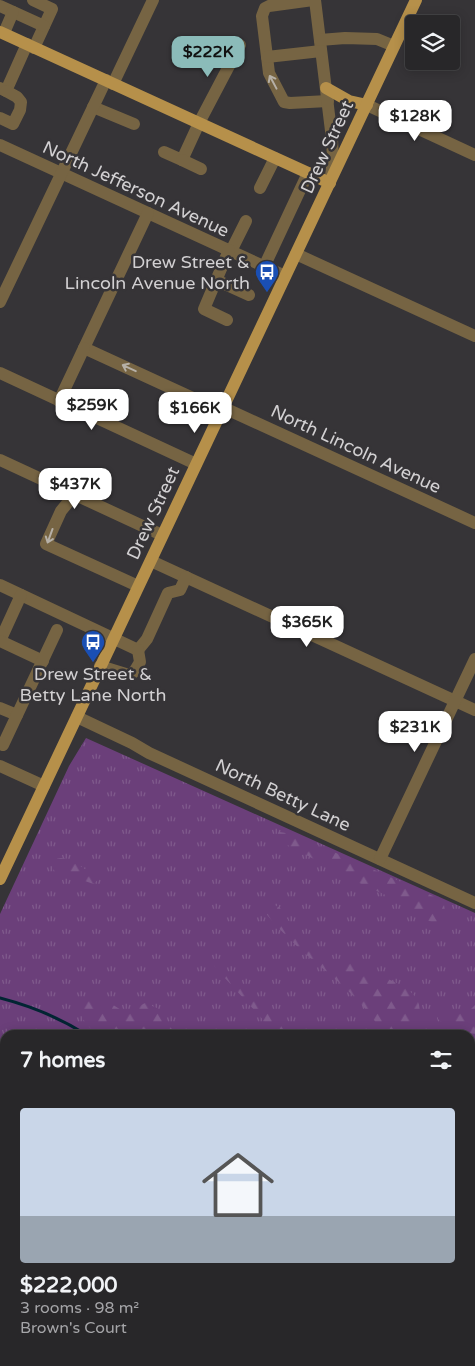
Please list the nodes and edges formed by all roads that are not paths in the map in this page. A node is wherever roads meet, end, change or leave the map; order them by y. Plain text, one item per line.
1 (33, 0) edge
2 (153, 0) edge
3 (314, 0) edge
4 (416, 0) edge
5 (0, 6) edge
6 (13, 12) junction
7 (44, 26) junction
8 (2, 32) edge
9 (240, 45) dead end
10 (30, 46) junction
11 (321, 46) junction
12 (394, 46) junction
13 (267, 57) junction
14 (109, 82) junction
15 (3, 90) edge
16 (327, 94) junction
17 (367, 105) junction
18 (93, 107) junction
19 (0, 118) edge
20 (199, 123) junction
21 (134, 124) dead end
22 (0, 145) edge
23 (164, 152) dead end
24 (475, 155) edge
25 (275, 158) junction
26 (182, 160) junction
27 (201, 169) dead end
28 (61, 173) junction
29 (308, 173) junction
30 (330, 183) junction
31 (260, 188) dead end
32 (148, 213) junction
33 (246, 221) dead end
34 (230, 251) junction
35 (296, 254) junction
36 (264, 267) junction
37 (285, 276) junction
38 (216, 280) junction
39 (248, 294) dead end
40 (0, 302) edge
41 (227, 320) dead end
42 (475, 336) edge
43 (84, 348) junction
44 (0, 373) edge
45 (59, 400) junction
46 (222, 407) junction
47 (0, 460) edge
48 (196, 464) junction
49 (74, 495) junction
50 (475, 523) edge
51 (162, 536) junction
52 (151, 560) junction
53 (186, 577) junction
54 (0, 585) edge
55 (138, 586) junction
56 (21, 595) junction
57 (57, 630) dead end
58 (114, 638) junction
59 (0, 641) edge
60 (138, 650) junction
61 (475, 659) edge
62 (43, 661) junction
63 (100, 666) junction
64 (455, 701) junction
65 (0, 708) edge
66 (475, 710) edge
67 (17, 715) junction
68 (77, 717) junction
69 (3, 745) dead end
70 (0, 766) edge
71 (44, 786) junction
72 (380, 859) junction
73 (0, 879) edge
74 (475, 903) edge

1 - 7 street
2 - 14 street
3 - 11 street
3 - 13 street
4 - 12 main road, Drew Street
5 - 6 street
6 - 7 street
6 - 8 street
7 - 10 street
8 - 10 main road
9 - 20 street
10 - 14 main road
10 - 15 street
11 - 12 street
11 - 13 street
11 - 16 street
12 - 17 main road, Drew Street
16 -> 13 street
14 - 18 street
14 - 20 main road
15 - 19 street
16 - 17 main road
16 - 30 street
17 - 24 street
17 - 30 main road, Drew Street
18 - 21 street
18 - 28 street
20 - 25 main road
20 - 26 street
22 - 28 street, North Jefferson Avenue
23 - 26 street
25 - 29 main road
25 - 31 street
26 - 27 street
28 - 32 street, North Jefferson Avenue
28 - 40 street
29 - 30 main road
29 - 36 street
30 - 35 main road, Drew Street
32 - 34 street, North Jefferson Avenue
32 - 43 street
33 - 34 street
34 - 36 street, North Jefferson Avenue
34 - 38 street
35 - 37 main road, Drew Street
35 - 42 street
36 - 37 street, North Jefferson Avenue
37 - 46 main road, Drew Street
38 - 39 street
38 - 41 street
43 - 45 street
46 -> 43 street, North Lincoln Avenue
44 - 45 street
45 - 48 street
46 - 48 main road, Drew Street
46 - 50 street, North Lincoln Avenue
47 - 49 street
48 - 51 main road, Drew Street
49 - 51 street
49 -> 55 street
51 - 52 main road, Drew Street
52 - 53 street
52 - 55 main road, Drew Street
53 - 60 street
53 - 64 street
54 - 56 street
55 - 58 main road, Drew Street
56 - 58 street
56 - 59 street
57 - 62 street
58 - 60 street
58 - 63 main road, Drew Street
59 - 62 street
60 - 63 street
61 - 64 street
62 - 67 street
63 - 68 main road, Drew Street
64 - 66 street
64 - 72 street
65 - 67 street
67 - 69 street
68 - 71 main road, Drew Street
68 - 72 street, North Betty Lane
70 - 71 street
71 - 73 main road, Drew Street
72 - 74 street, North Betty Lane

